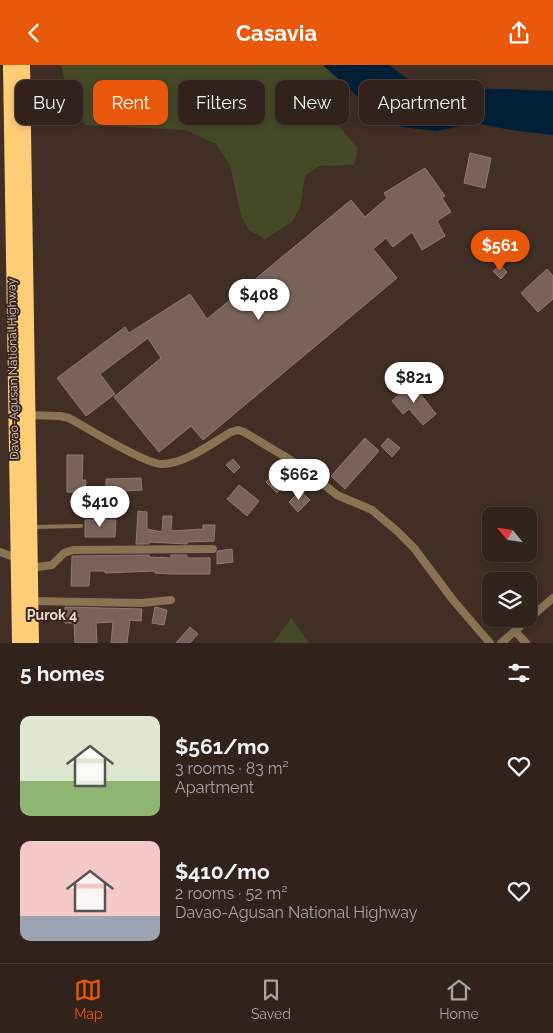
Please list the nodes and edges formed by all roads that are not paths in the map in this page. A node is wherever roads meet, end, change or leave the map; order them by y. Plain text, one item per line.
1 (10, 65) edge
2 (23, 65) edge
3 (21, 415) junction
4 (81, 526) dead end
5 (30, 527) junction
6 (212, 549) dead end
7 (0, 552) edge
8 (17, 558) junction
9 (31, 567) junction
10 (553, 597) edge
11 (171, 600) dead end
12 (32, 601) junction
13 (515, 631) junction
14 (19, 643) edge
15 (32, 643) edge
16 (490, 643) edge
17 (501, 643) edge
18 (526, 643) edge

1 - 3 highway, Davao-Agusan National Highway
2 - 3 highway, Davao-Agusan National Highway
3 - 5 highway, Davao-Agusan National Highway
3 - 8 highway, Davao-Agusan National Highway
3 - 16 street
4 - 5 lane
5 - 9 highway, Davao-Agusan National Highway
6 - 9 street
7 - 8 street
8 - 14 highway, Davao-Agusan National Highway
9 - 12 highway, Davao-Agusan National Highway
10 - 13 street
11 - 12 street
12 - 15 highway, Davao-Agusan National Highway
13 - 17 street
13 - 18 street

